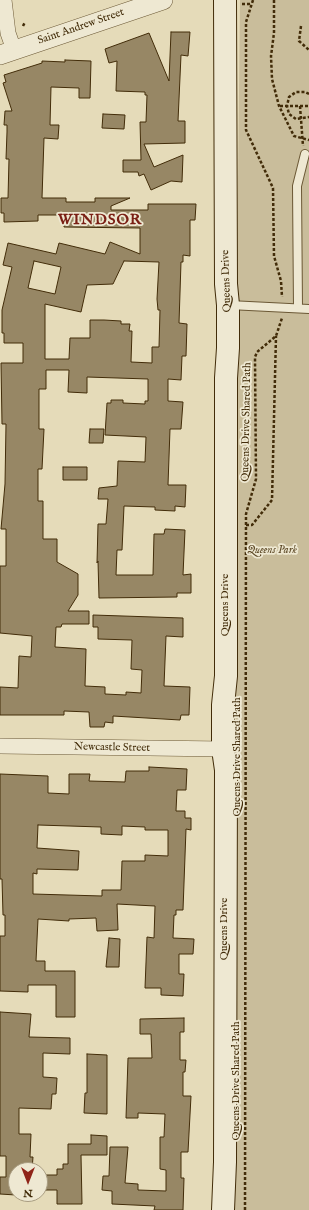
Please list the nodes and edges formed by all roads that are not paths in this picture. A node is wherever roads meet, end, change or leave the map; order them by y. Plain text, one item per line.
1 (4, 0) edge
2 (163, 0) edge
3 (234, 2) edge
4 (7, 53) edge
5 (305, 154) road end
6 (228, 305) junction
7 (298, 308) junction
8 (309, 308) edge
9 (0, 746) edge
10 (223, 749) junction
11 (223, 1210) edge

1 - 4 street
2 - 4 street, Saint Andrew Street
3 - 6 main road, Queens Drive
5 - 7 lane
6 - 7 lane
6 - 10 main road, Queens Drive
7 - 8 lane
9 - 10 street, Newcastle Street
10 - 11 main road, Queens Drive

